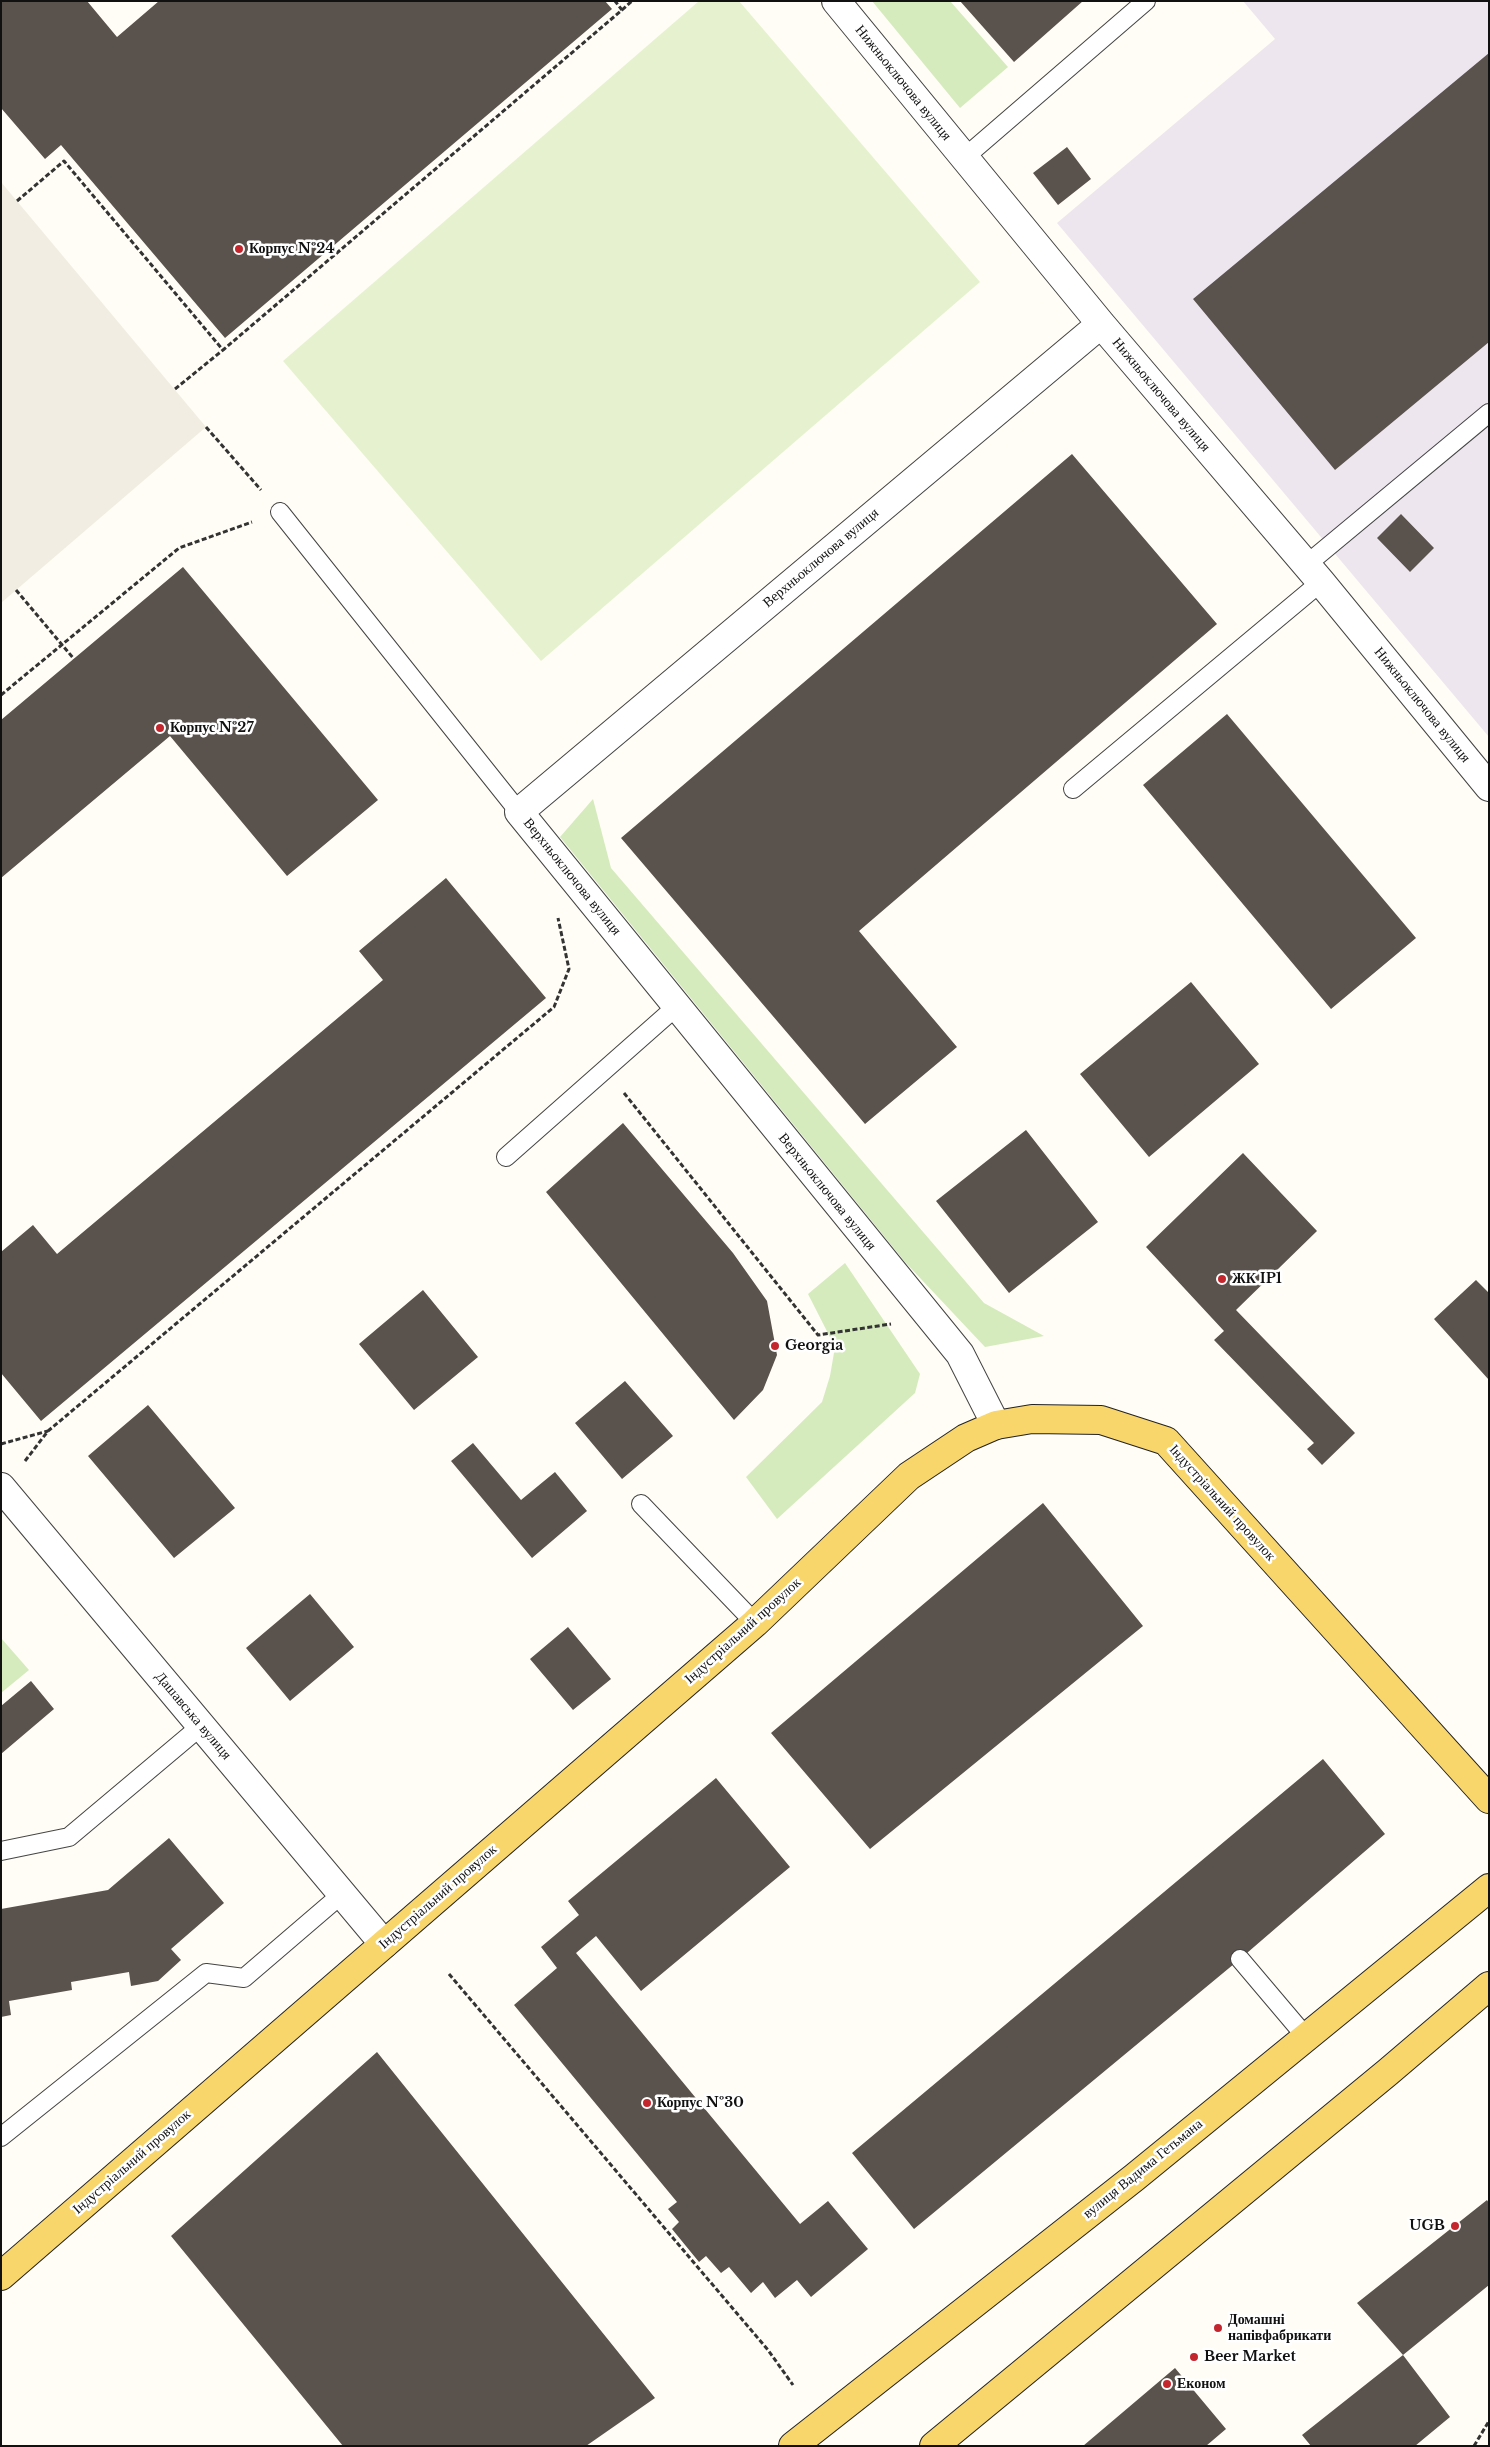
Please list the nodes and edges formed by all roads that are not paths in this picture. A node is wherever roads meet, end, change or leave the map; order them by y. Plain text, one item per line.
1 (836, 1) edge
2 (1146, 1) edge
3 (964, 158) junction
4 (1101, 324) junction
5 (1489, 413) edge
6 (280, 512) road end
7 (1313, 574) junction
8 (1489, 788) edge
9 (1074, 789) dead end
10 (518, 812) junction
11 (676, 1006) junction
12 (506, 1157) dead end
13 (996, 1425) junction
14 (2, 1489) edge
15 (642, 1504) dead end
16 (754, 1623) junction
17 (201, 1726) junction
18 (1489, 1799) edge
19 (1, 1852) edge
20 (1489, 1888) edge
21 (342, 1894) junction
22 (384, 1944) junction
23 (1240, 1959) dead end
24 (1489, 1986) edge
25 (1306, 2037) junction
26 (1, 2137) edge
27 (1, 2276) edge
28 (793, 2446) edge
29 (934, 2446) edge

1 - 3 street, Нижньоключова вулиця
2 - 3 lane
3 - 4 street, Нижньоключова вулиця
4 - 7 street, Нижньоключова вулиця
4 - 10 street, Верхньоключова вулиця
5 - 7 lane
6 - 10 lane
7 - 8 street, Нижньоключова вулиця
7 - 9 lane
10 - 11 street, Верхньоключова вулиця
11 - 12 lane
11 - 13 street, Верхньоключова вулиця
13 - 16 main road, Індустріальний провулок
13 - 18 main road, Індустріальний провулок
14 - 17 street, Дашавська вулиця
15 - 16 lane
16 - 22 main road, Індустріальний провулок
17 - 19 lane
17 - 21 street, Дашавська вулиця
20 - 25 main road, вулиця Вадима Гетьмана
21 - 22 street, Дашавська вулиця
21 - 26 lane
22 - 27 main road, Індустріальний провулок
23 - 25 lane
24 - 29 main road
25 - 28 main road, вулиця Вадима Гетьмана

